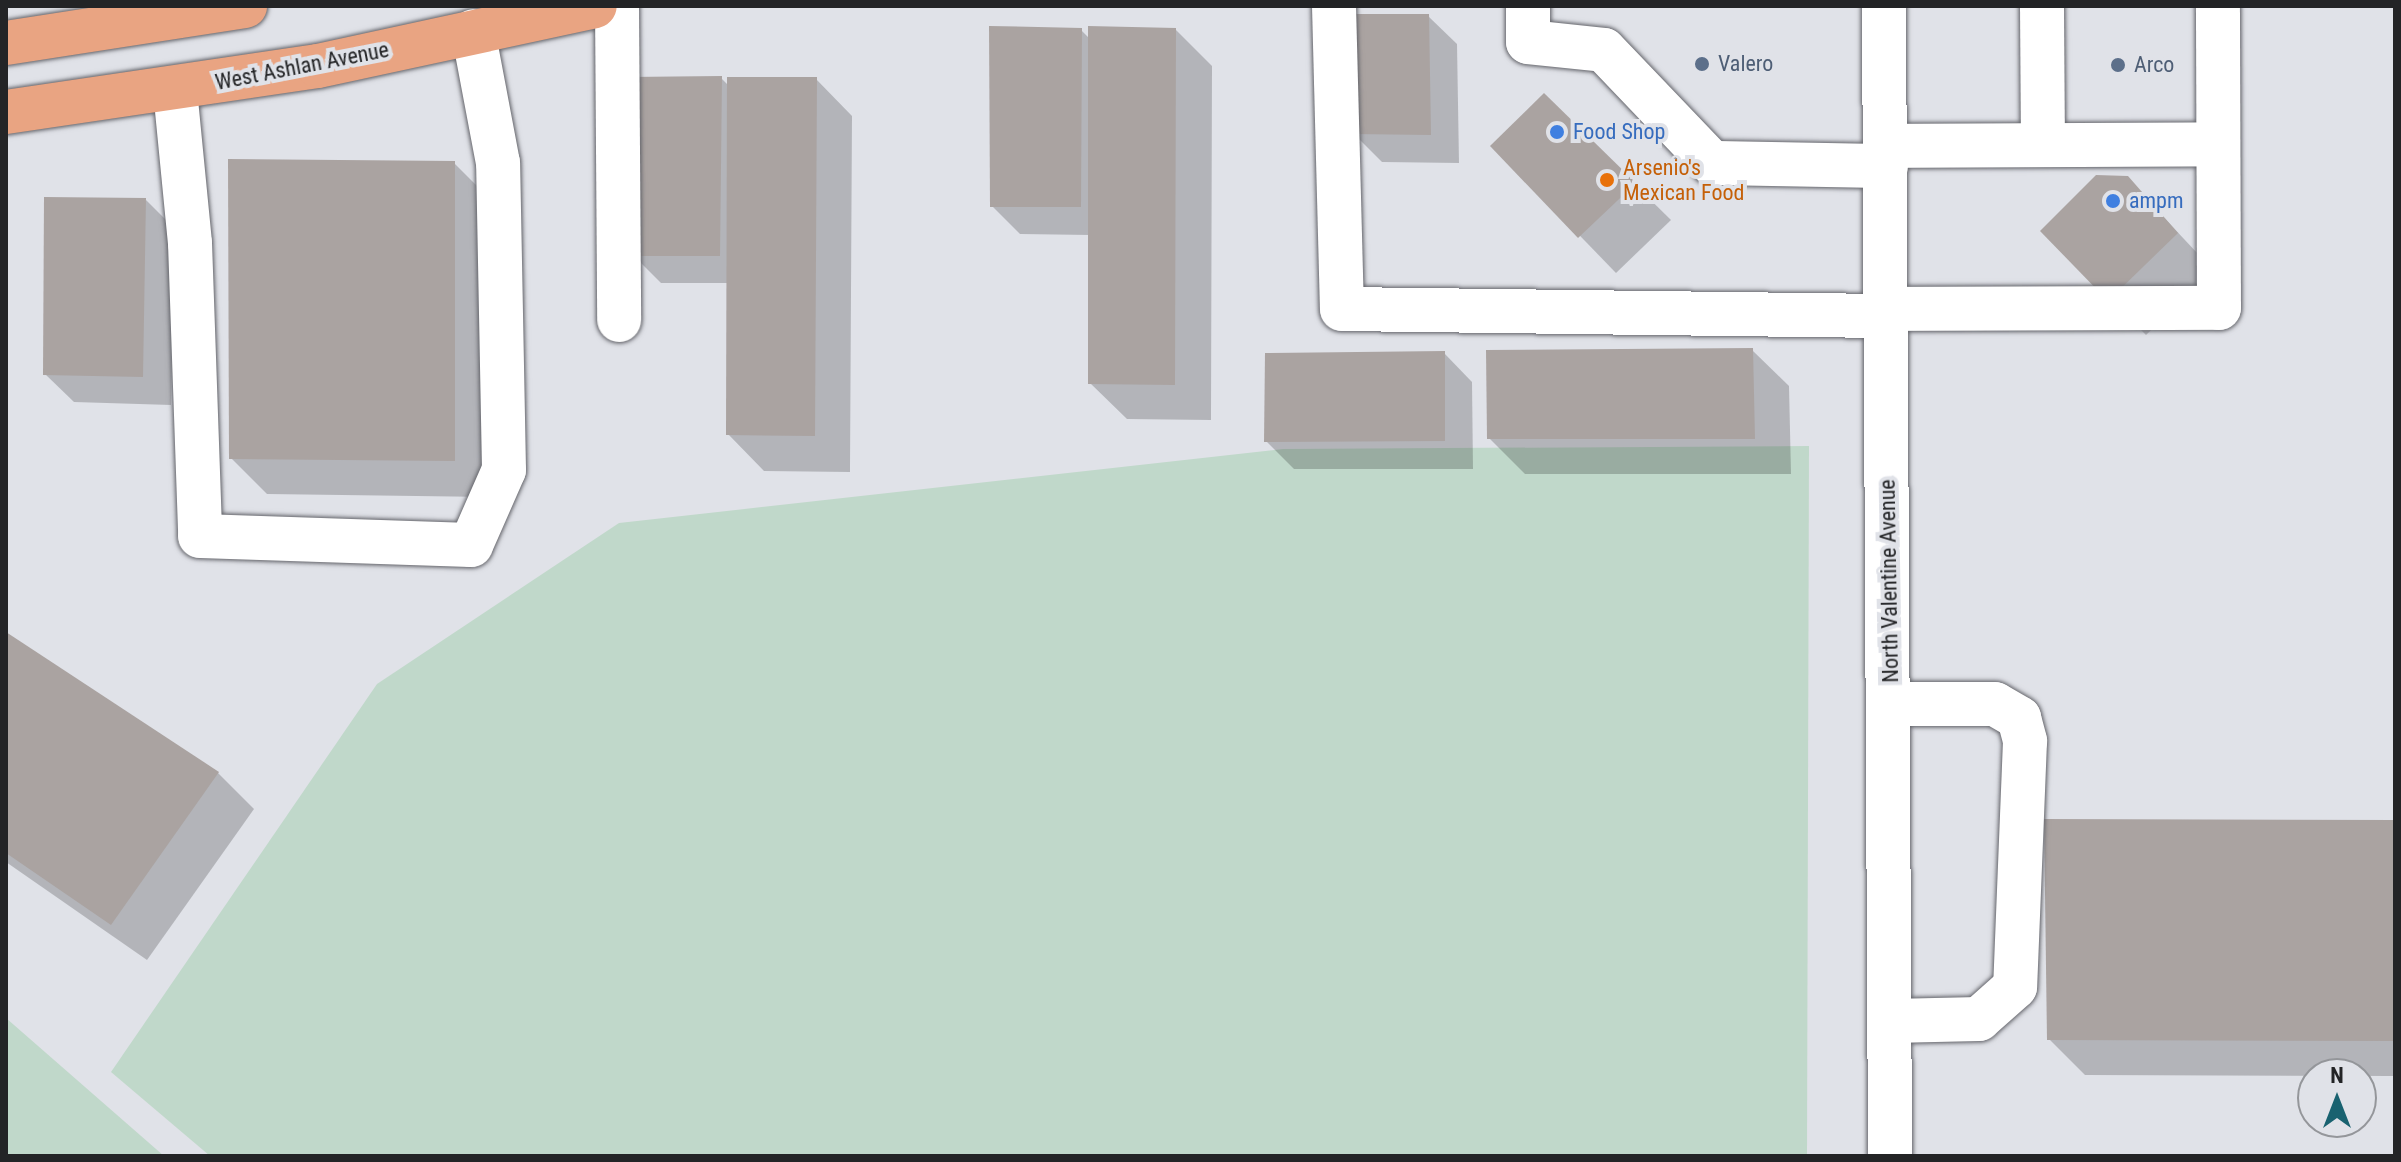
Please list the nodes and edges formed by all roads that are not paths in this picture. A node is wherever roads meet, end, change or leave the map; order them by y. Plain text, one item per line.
1 (245, 6) edge
2 (595, 6) edge
3 (617, 6) edge
4 (1334, 6) edge
5 (1528, 6) edge
6 (1884, 6) edge
7 (2042, 6) edge
8 (2218, 6) edge
9 (473, 31) junction
10 (6, 43) edge
11 (175, 90) junction
12 (6, 112) edge
13 (2043, 144) junction
14 (2218, 144) junction
15 (1886, 156) junction
16 (1887, 313) junction
17 (619, 320) dead end
18 (1891, 704) junction
19 (1891, 1021) junction
20 (1890, 1156) edge

1 - 10 main road
2 - 9 main road, West Ashlan Avenue
3 - 17 street
4 - 16 street
5 - 15 street
6 - 15 street, North Valentine Avenue
7 - 13 street
8 - 14 street
9 - 11 main road, West Ashlan Avenue
9 - 11 street
11 - 12 main road, West Ashlan Avenue
13 - 14 street
13 - 15 street
14 - 16 street
15 - 16 street, North Valentine Avenue
16 - 18 street, North Valentine Avenue
18 - 19 street, North Valentine Avenue
18 - 19 street
19 - 20 street, North Valentine Avenue

